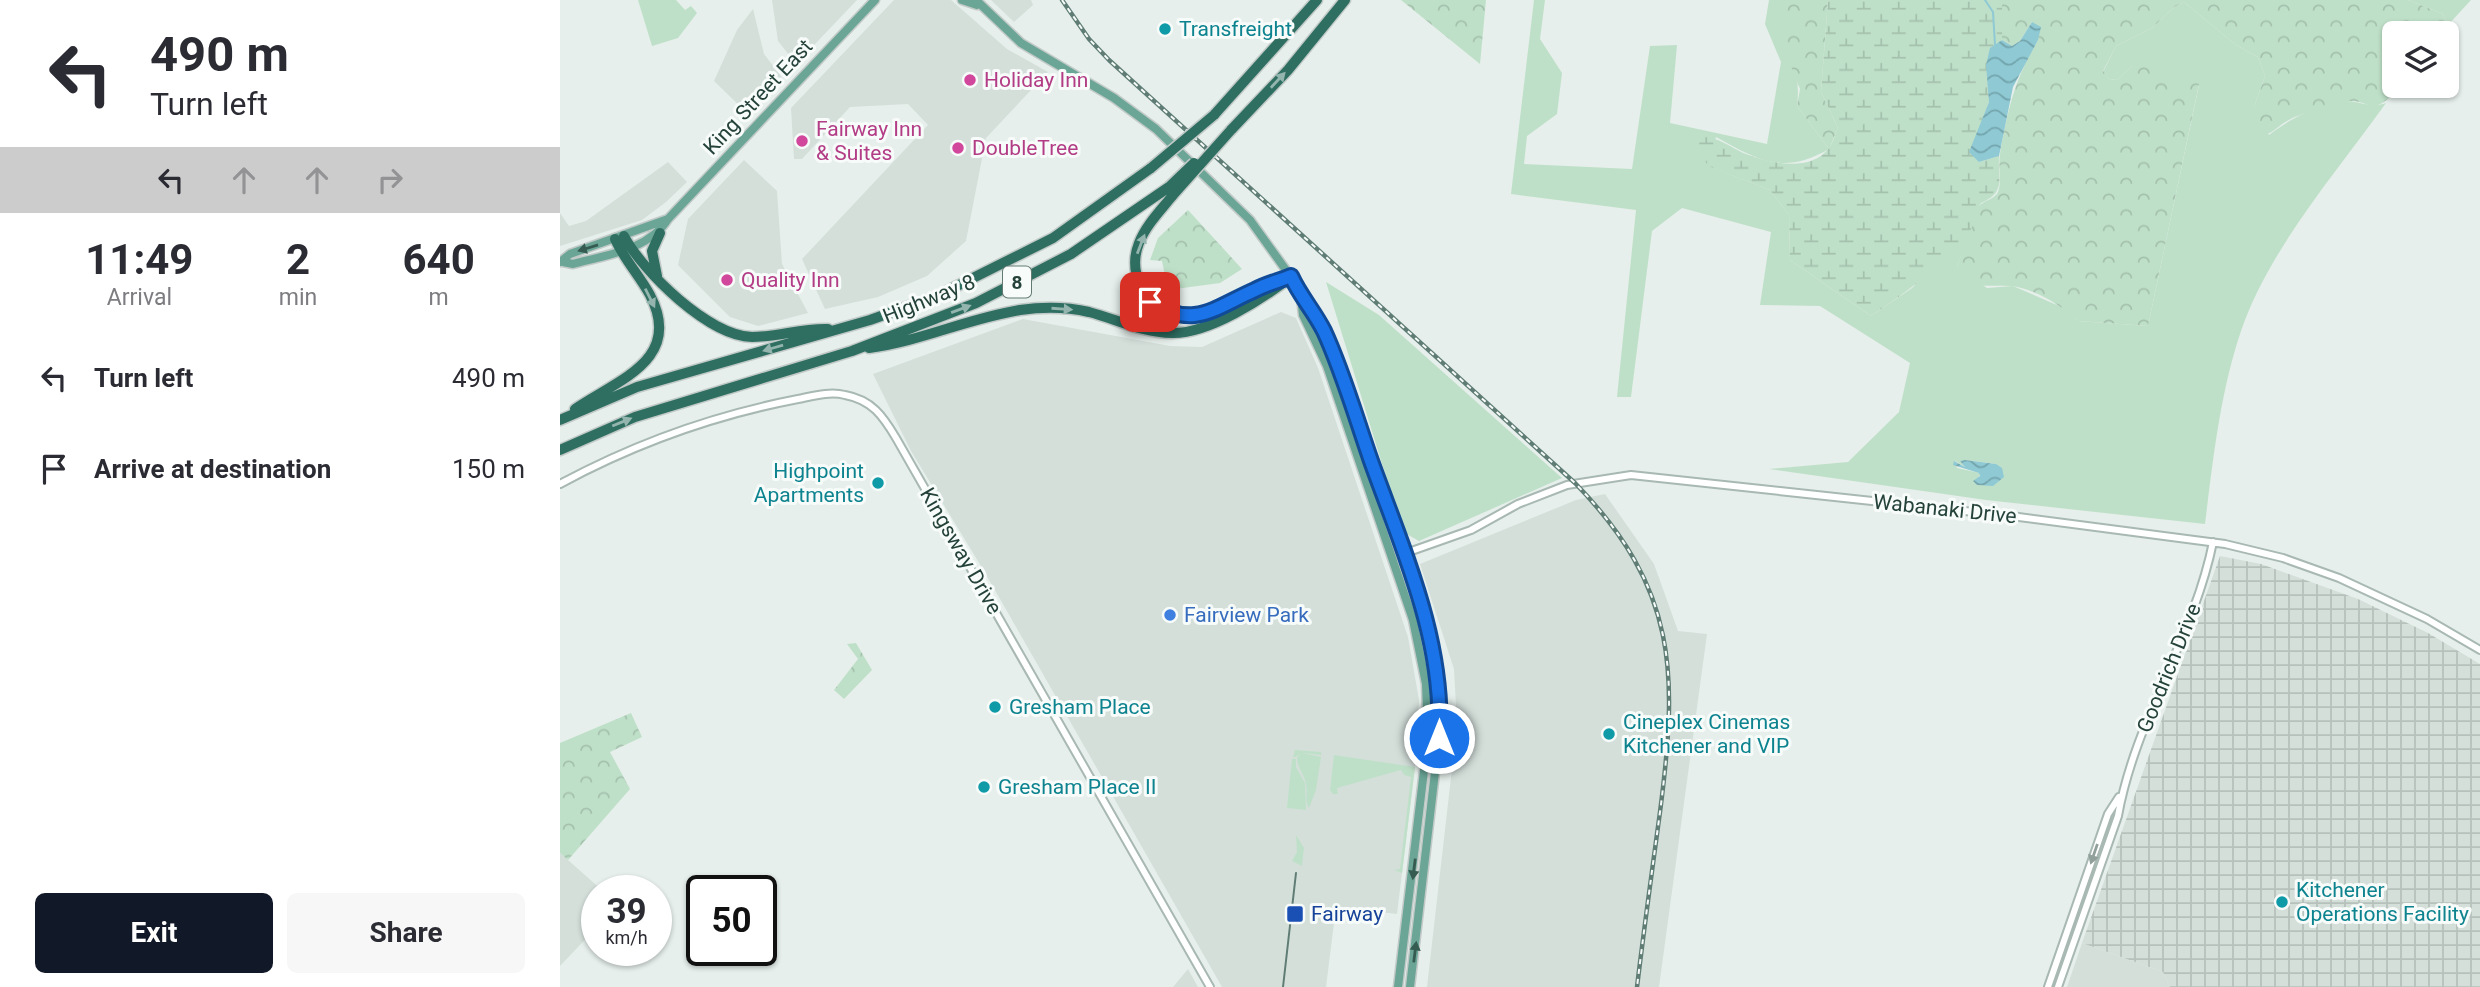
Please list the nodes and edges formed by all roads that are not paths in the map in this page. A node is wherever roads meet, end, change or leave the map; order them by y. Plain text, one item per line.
1 (875, 0) edge
2 (962, 0) edge
3 (1317, 0) edge
4 (1345, 0) edge
5 (976, 2) edge
6 (1171, 191) junction
7 (668, 219) junction
8 (660, 233) junction
9 (619, 238) junction
10 (625, 249) junction
11 (561, 262) edge
12 (1291, 276) junction
13 (657, 277) junction
14 (1301, 297) junction
15 (839, 329) junction
16 (852, 351) junction
17 (560, 420) edge
18 (560, 450) edge
19 (560, 484) edge
20 (2213, 542) junction
21 (1403, 554) junction
22 (2480, 650) edge
23 (2122, 792) junction
24 (1210, 987) edge
25 (1398, 987) edge
26 (1410, 987) edge
27 (2048, 987) edge
28 (2059, 987) edge

1 - 7 main road, King Street East
2 - 5 main road
3 - 15 highway, Highway 8 / 8, bridge
6 -> 4 highway, Highway 8 / 8, bridge
5 - 12 main road
12 -> 6 highway
16 -> 6 highway, Highway 8 / 8
7 - 8 main road, King Street East
7 - 9 main road, King Street East
8 - 10 main road
8 - 13 highway
9 - 10 highway
9 -> 11 main road, King Street East
10 - 11 main road
10 - 13 highway
10 -> 17 highway
12 - 14 main road
16 -> 12 highway
13 - 15 highway
14 - 21 main road
14 -> 25 main road
15 -> 17 highway, Highway 8 / 8
18 -> 16 highway, Highway 8 / 8
19 - 24 street, Kingsway Drive
20 - 21 street, Wabanaki Drive
20 - 22 street, Wabanaki Drive
20 - 23 street, Goodrich Drive
26 -> 21 main road
23 -> 27 street, Goodrich Drive
23 - 28 street, Goodrich Drive

